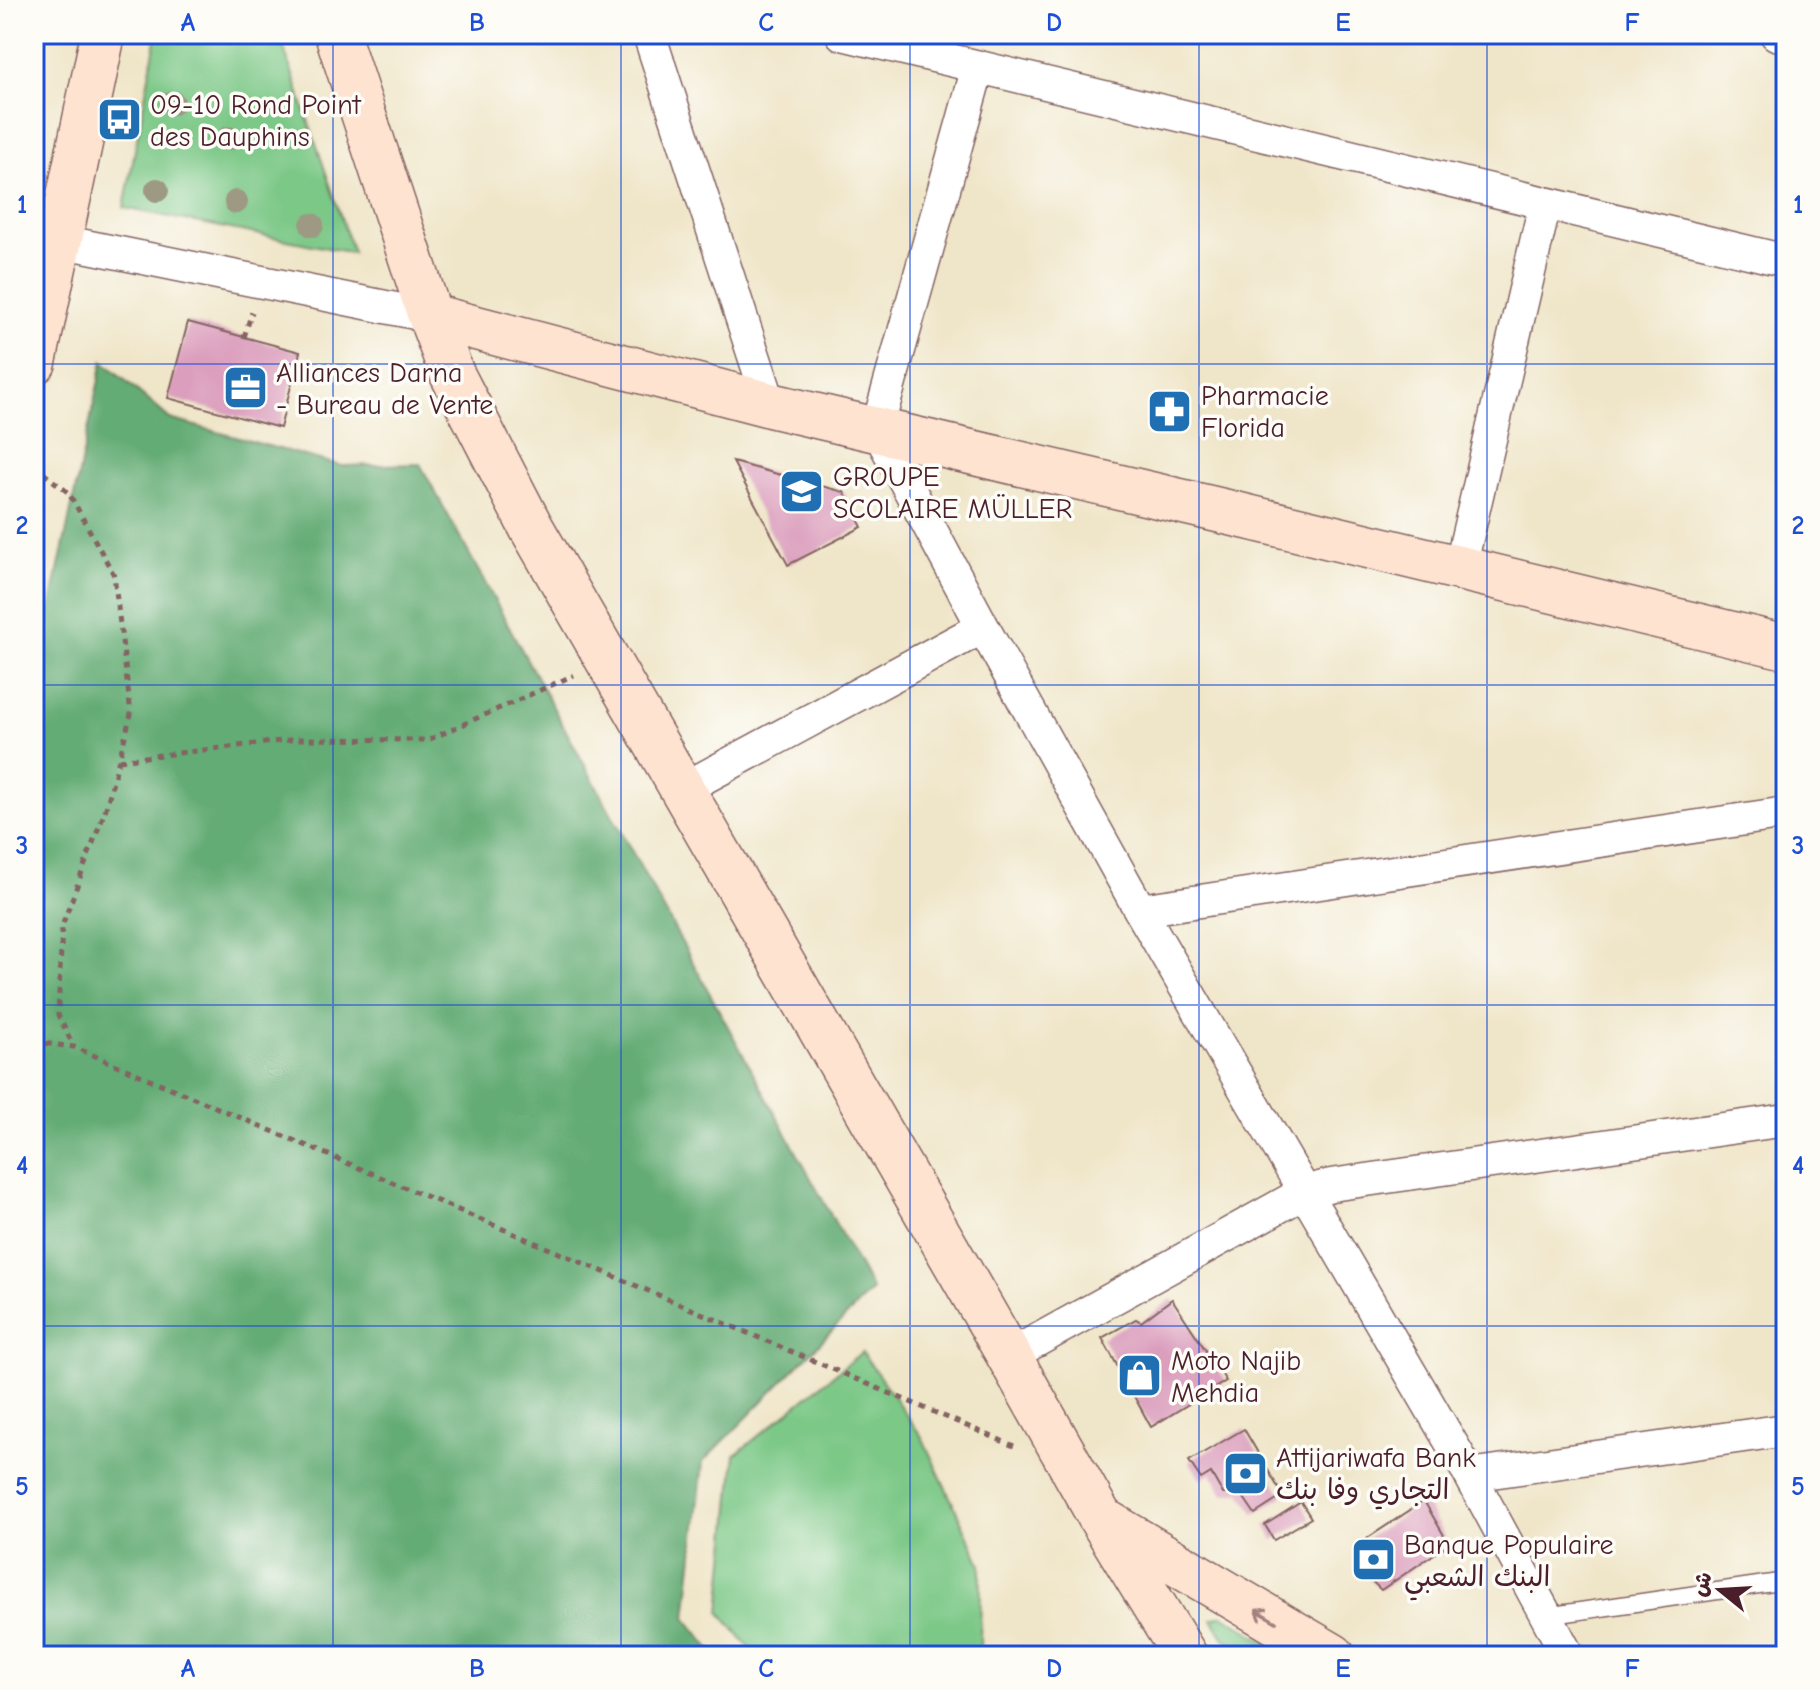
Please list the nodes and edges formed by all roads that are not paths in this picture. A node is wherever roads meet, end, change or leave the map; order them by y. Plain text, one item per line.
1 (103, 34) edge
2 (337, 34) edge
3 (649, 34) edge
4 (842, 34) edge
5 (1776, 34) edge
6 (1786, 37) edge
7 (978, 67) junction
8 (1545, 204) junction
9 (60, 241) junction
10 (1786, 261) edge
11 (430, 316) junction
12 (34, 362) edge
13 (770, 405) junction
14 (877, 429) junction
15 (1460, 568) junction
16 (983, 627) junction
17 (1786, 647) edge
18 (683, 789) junction
19 (1786, 813) edge
20 (1140, 910) junction
21 (1786, 1120) edge
22 (1305, 1192) junction
23 (1009, 1356) junction
24 (1786, 1430) edge
25 (1470, 1475) junction
26 (1101, 1519) junction
27 (1786, 1581) edge
28 (1546, 1616) junction
29 (1177, 1642) edge
30 (1212, 1656) edge
31 (1333, 1656) edge
32 (1568, 1656) edge

1 - 9 street
2 - 11 street
3 - 13 street
4 - 7 street
5 - 6 street
7 - 8 street
7 - 14 street
8 - 10 street
8 - 15 street
9 - 11 street
9 - 12 street
11 - 13 street
11 - 18 street
13 - 14 street
14 - 15 street
14 - 16 street
15 - 17 street
16 - 18 street
16 - 20 street
18 - 23 street
19 - 20 street
20 - 22 street
21 - 22 street
22 - 23 street
22 - 25 street
23 - 26 street
24 - 25 street
25 - 28 street
26 - 29 street
31 -> 26 street
27 - 28 lane
28 - 32 street
29 - 30 street

